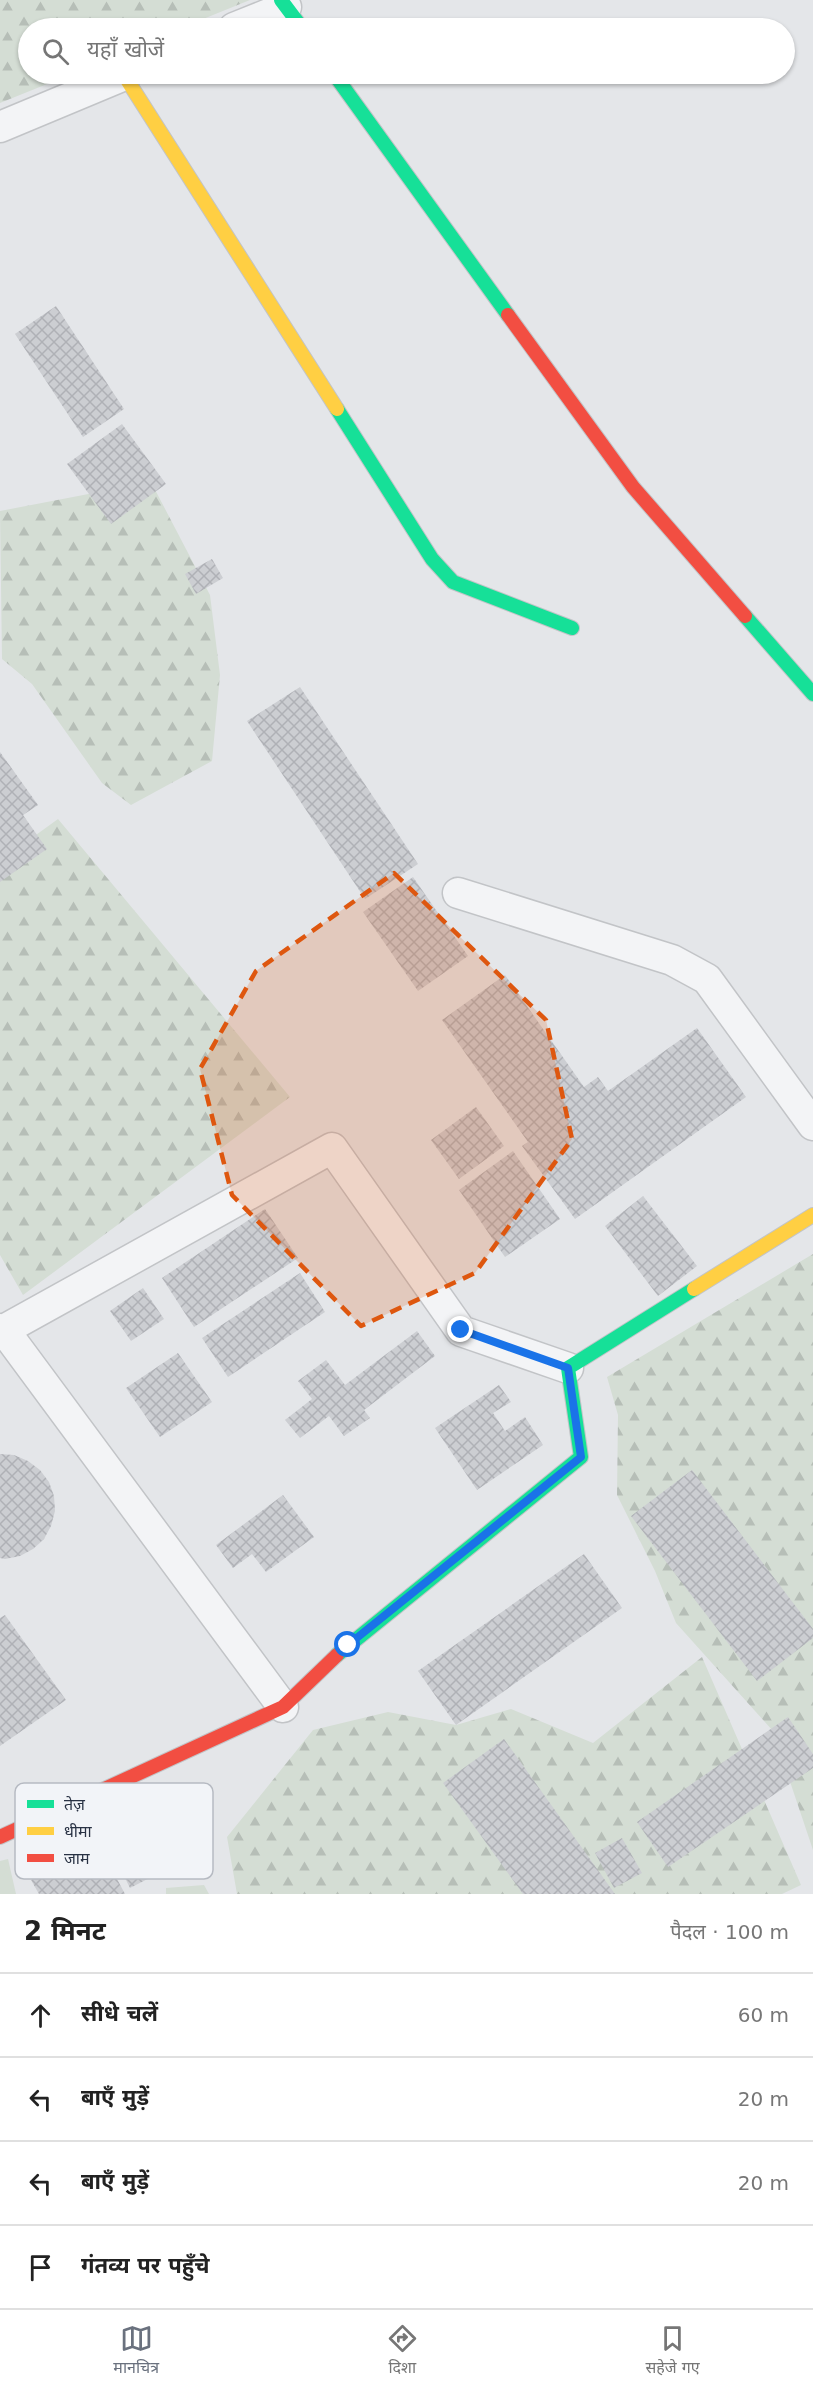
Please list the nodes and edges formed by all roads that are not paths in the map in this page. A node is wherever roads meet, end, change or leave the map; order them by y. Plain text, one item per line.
1 (289, 12) edge
2 (268, 18) edge
3 (101, 84) edge
4 (131, 84) edge
5 (341, 84) edge
6 (0, 127) edge
7 (572, 628) dead end
8 (813, 694) edge
9 (458, 893) dead end
10 (813, 1125) edge
11 (813, 1215) edge
12 (2, 1330) edge
13 (568, 1368) junction
14 (283, 1707) junction
15 (118, 1783) edge
16 (15, 1830) edge
17 (0, 1837) edge

1 - 2 street
3 - 6 street
4 - 7 street
5 - 8 street
9 - 10 street
11 - 13 street
12 - 13 street
12 - 14 street
13 - 14 street
14 - 15 street
16 - 17 street

